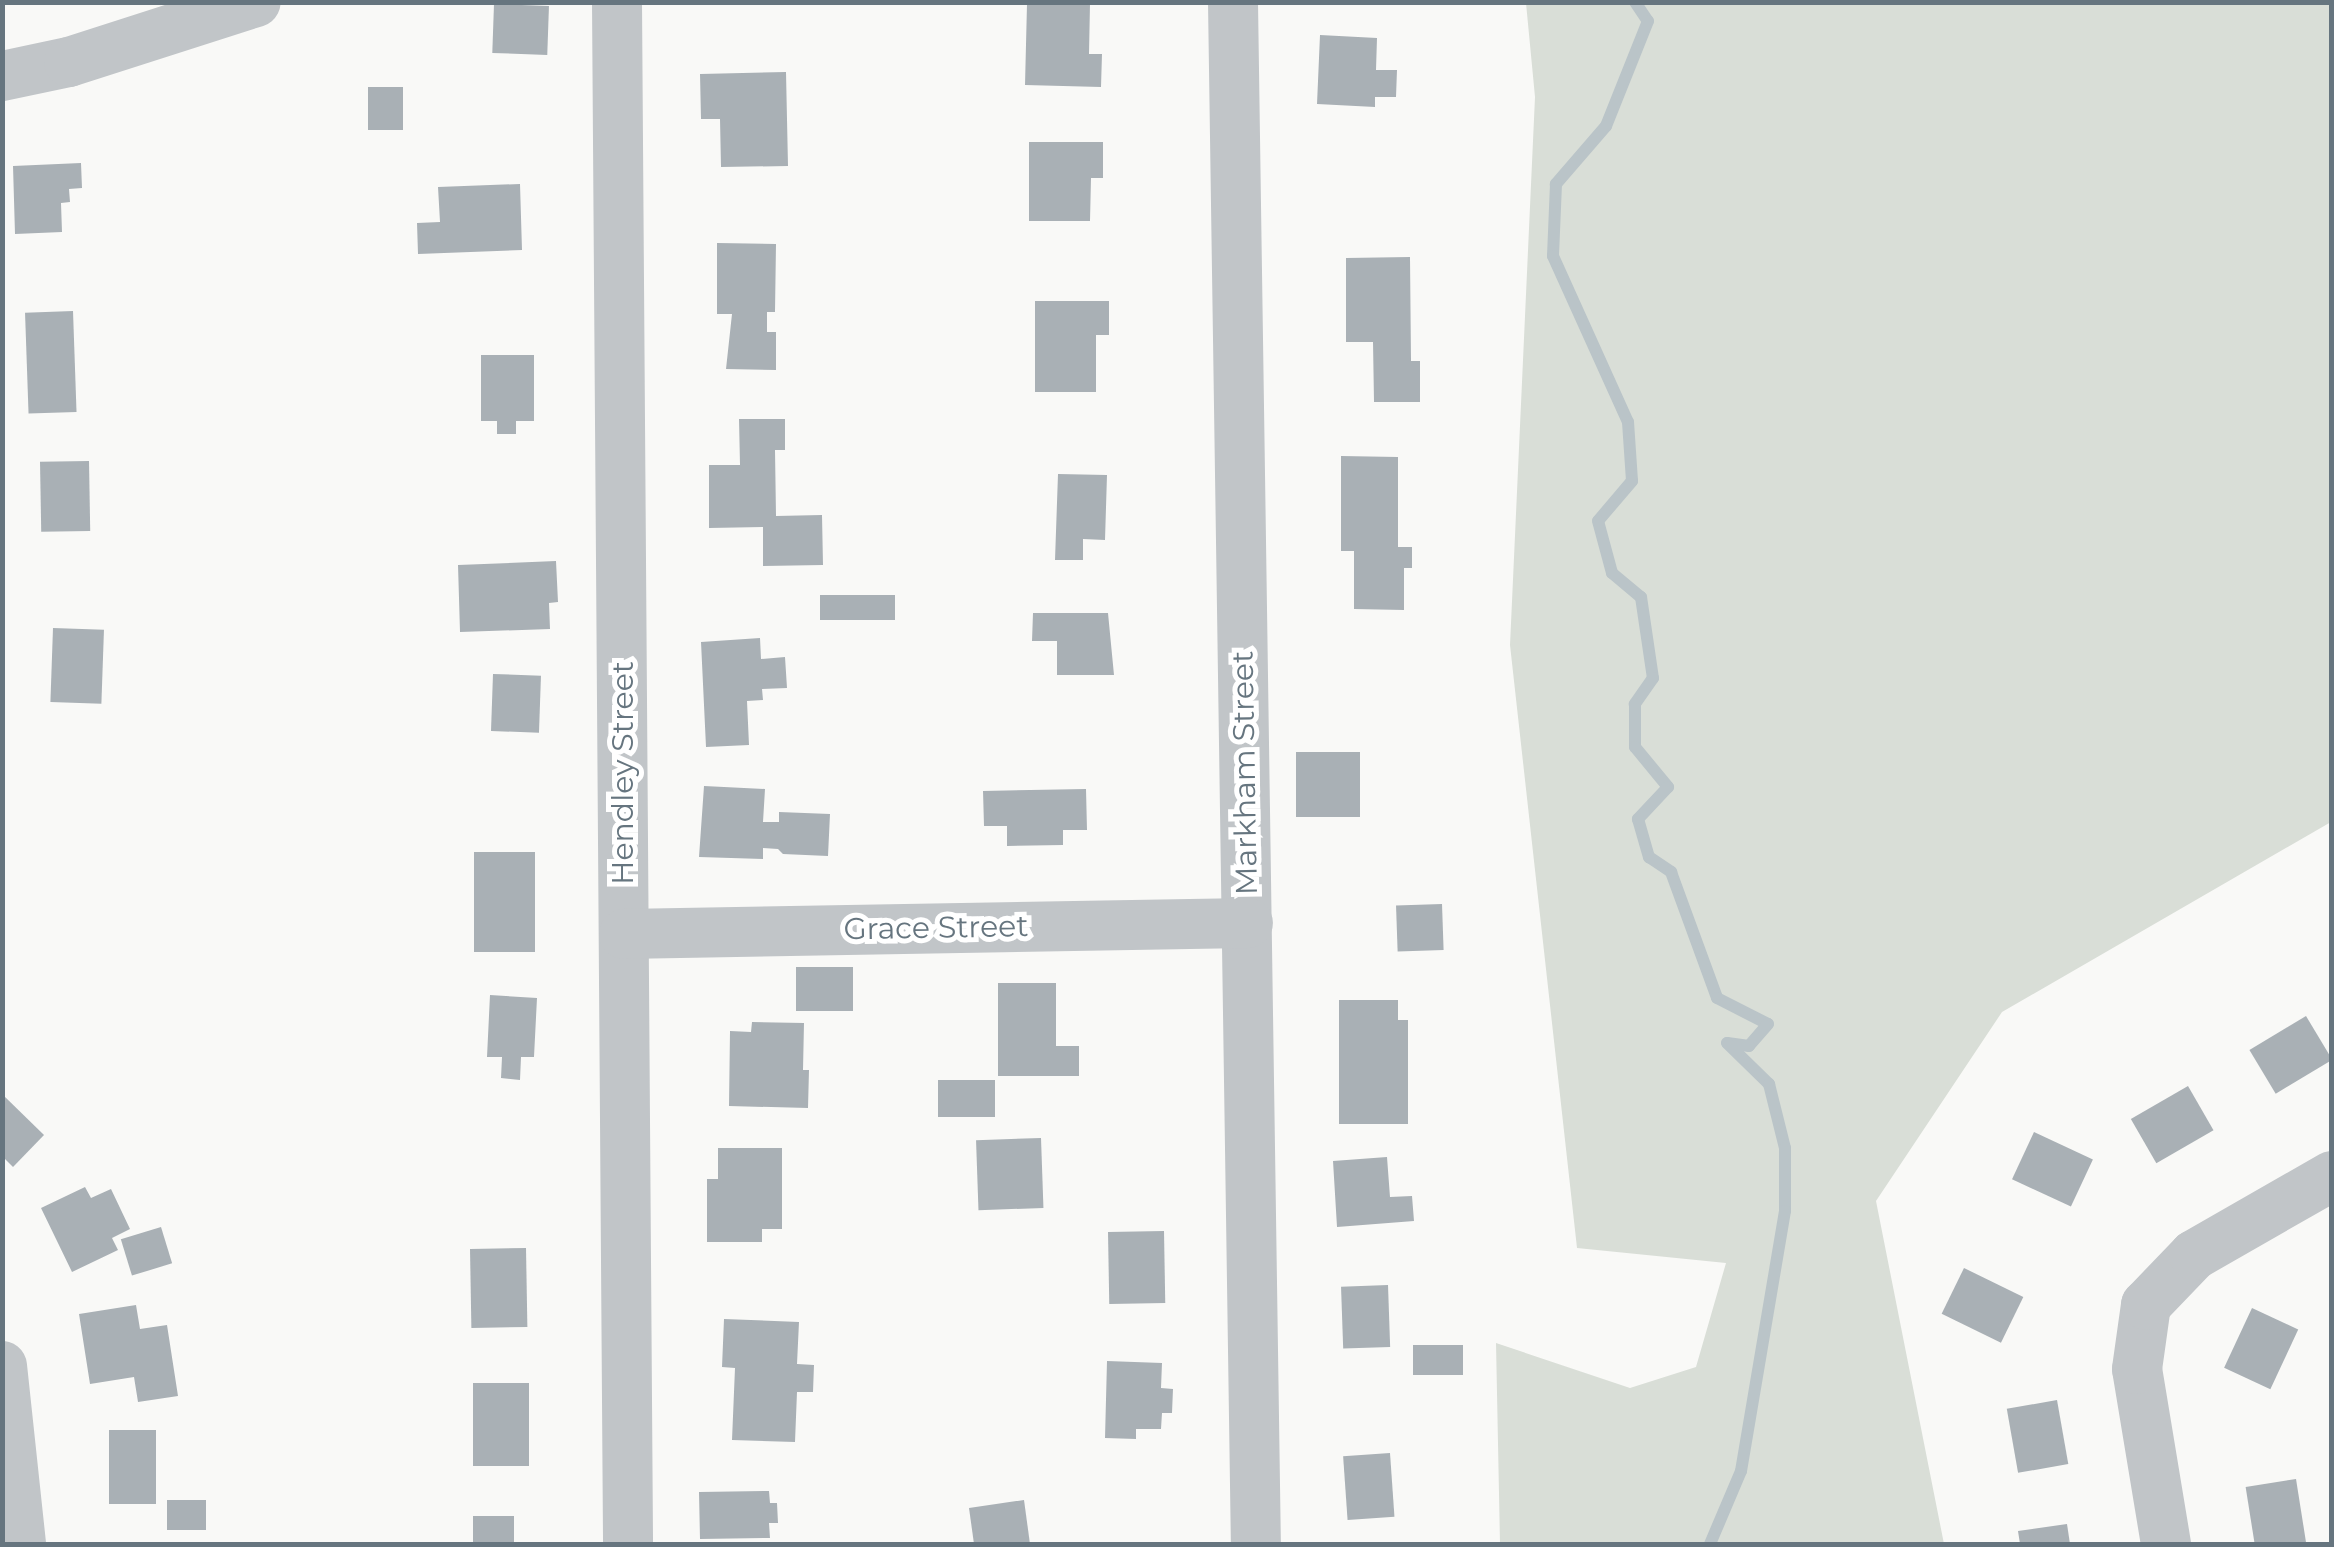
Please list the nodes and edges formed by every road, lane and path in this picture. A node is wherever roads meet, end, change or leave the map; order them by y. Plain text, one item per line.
1 (256, 2) edge
2 (617, 2) edge
3 (1233, 2) edge
4 (2, 76) edge
5 (1248, 924) junction
6 (624, 934) junction
7 (2332, 1176) edge
8 (2, 1366) edge
9 (21, 1544) edge
10 (628, 1544) edge
11 (1256, 1544) edge
12 (2166, 1544) edge

1 - 4 street
2 - 6 street, Hendley Street
3 - 5 street, Markham Street
5 - 6 street, Grace Street
5 - 11 street, Markham Street
6 - 10 street, Hendley Street
7 - 12 street
8 - 9 street

